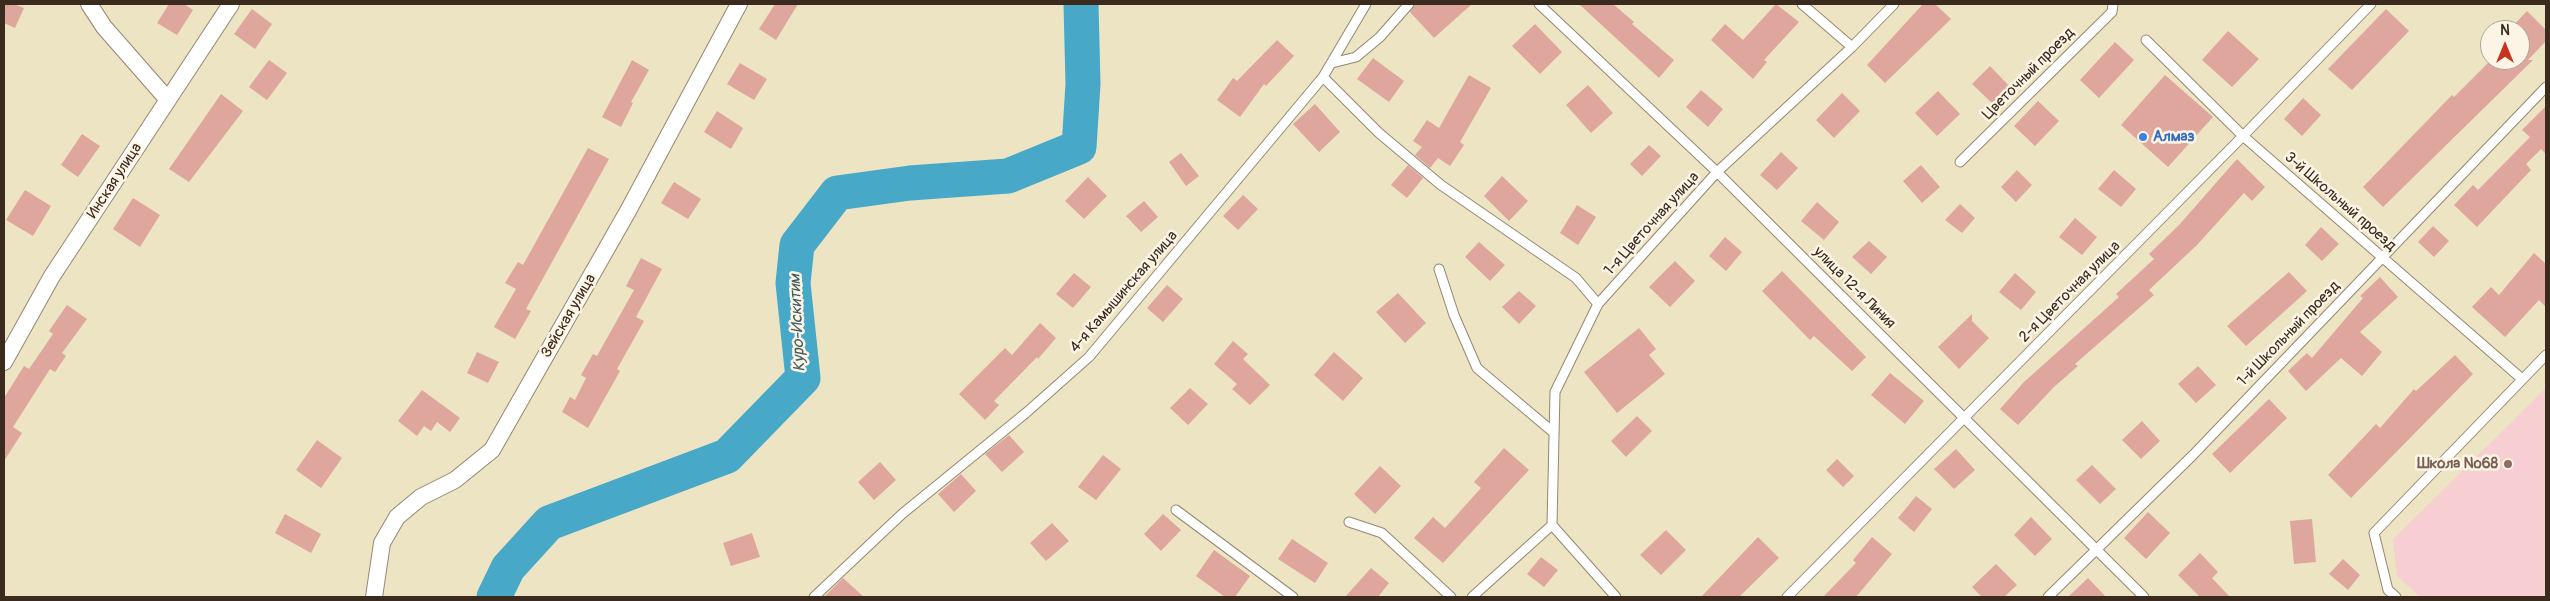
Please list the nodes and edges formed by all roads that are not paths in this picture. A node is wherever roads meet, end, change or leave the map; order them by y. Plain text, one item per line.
1 (89, 4) edge
2 (232, 4) edge
3 (739, 4) edge
4 (1366, 4) edge
5 (1409, 4) edge
6 (1539, 4) edge
7 (1802, 4) edge
8 (1894, 4) edge
9 (2113, 4) edge
10 (2371, 4) edge
11 (2146, 40) dead end
12 (1852, 47) junction
13 (1332, 64) junction
14 (1323, 77) junction
15 (2546, 87) edge
16 (168, 100) junction
17 (2244, 136) junction
18 (1960, 162) dead end
19 (1717, 172) junction
20 (2382, 256) junction
21 (1439, 269) dead end
22 (1598, 304) junction
23 (2546, 355) edge
24 (4, 362) edge
25 (2522, 379) junction
26 (1964, 418) junction
27 (1553, 432) junction
28 (1176, 510) dead end
29 (1348, 522) dead end
30 (1552, 525) junction
31 (2096, 551) junction
32 (374, 597) edge
33 (814, 597) edge
34 (1293, 597) edge
35 (1451, 597) edge
36 (1472, 597) edge
37 (1616, 597) edge
38 (1787, 597) edge
39 (2048, 597) edge
40 (2144, 597) edge
41 (2396, 597) edge

1 - 16 street
2 - 16 street, Инская улица
3 - 32 street, Зейская улица
4 - 13 lane, 4-я Камышинская улица
5 - 13 lane
6 - 19 lane, улица 12-я Линия
7 - 12 lane
8 - 12 lane, 1-я Цветочная улица
9 - 18 lane, Цветочный проезд
10 - 17 lane, 2-я Цветочная улица
11 - 17 lane, 3-й Школьный проезд
12 - 19 lane, 1-я Цветочная улица
13 - 14 lane, 4-я Камышинская улица
14 - 22 lane
14 - 33 lane, 4-я Камышинская улица
15 - 20 lane, 1-й Школьный проезд
16 - 24 street, Инская улица
17 - 20 lane, 3-й Школьный проезд
17 - 26 lane, 2-я Цветочная улица
19 - 22 lane, 1-я Цветочная улица
19 - 26 lane, улица 12-я Линия
20 - 25 lane, 3-й Школьный проезд
20 - 31 lane, 1-й Школьный проезд
21 - 27 lane
22 - 27 lane, 1-я Цветочная улица
23 - 25 lane
25 - 41 lane
26 - 31 lane, улица 12-я Линия
26 - 38 lane, 2-я Цветочная улица
27 - 30 lane, 1-я Цветочная улица
28 - 34 lane
29 - 35 lane
30 - 36 lane
30 - 37 lane
31 - 39 lane, 1-й Школьный проезд
31 - 40 lane, улица 12-я Линия

